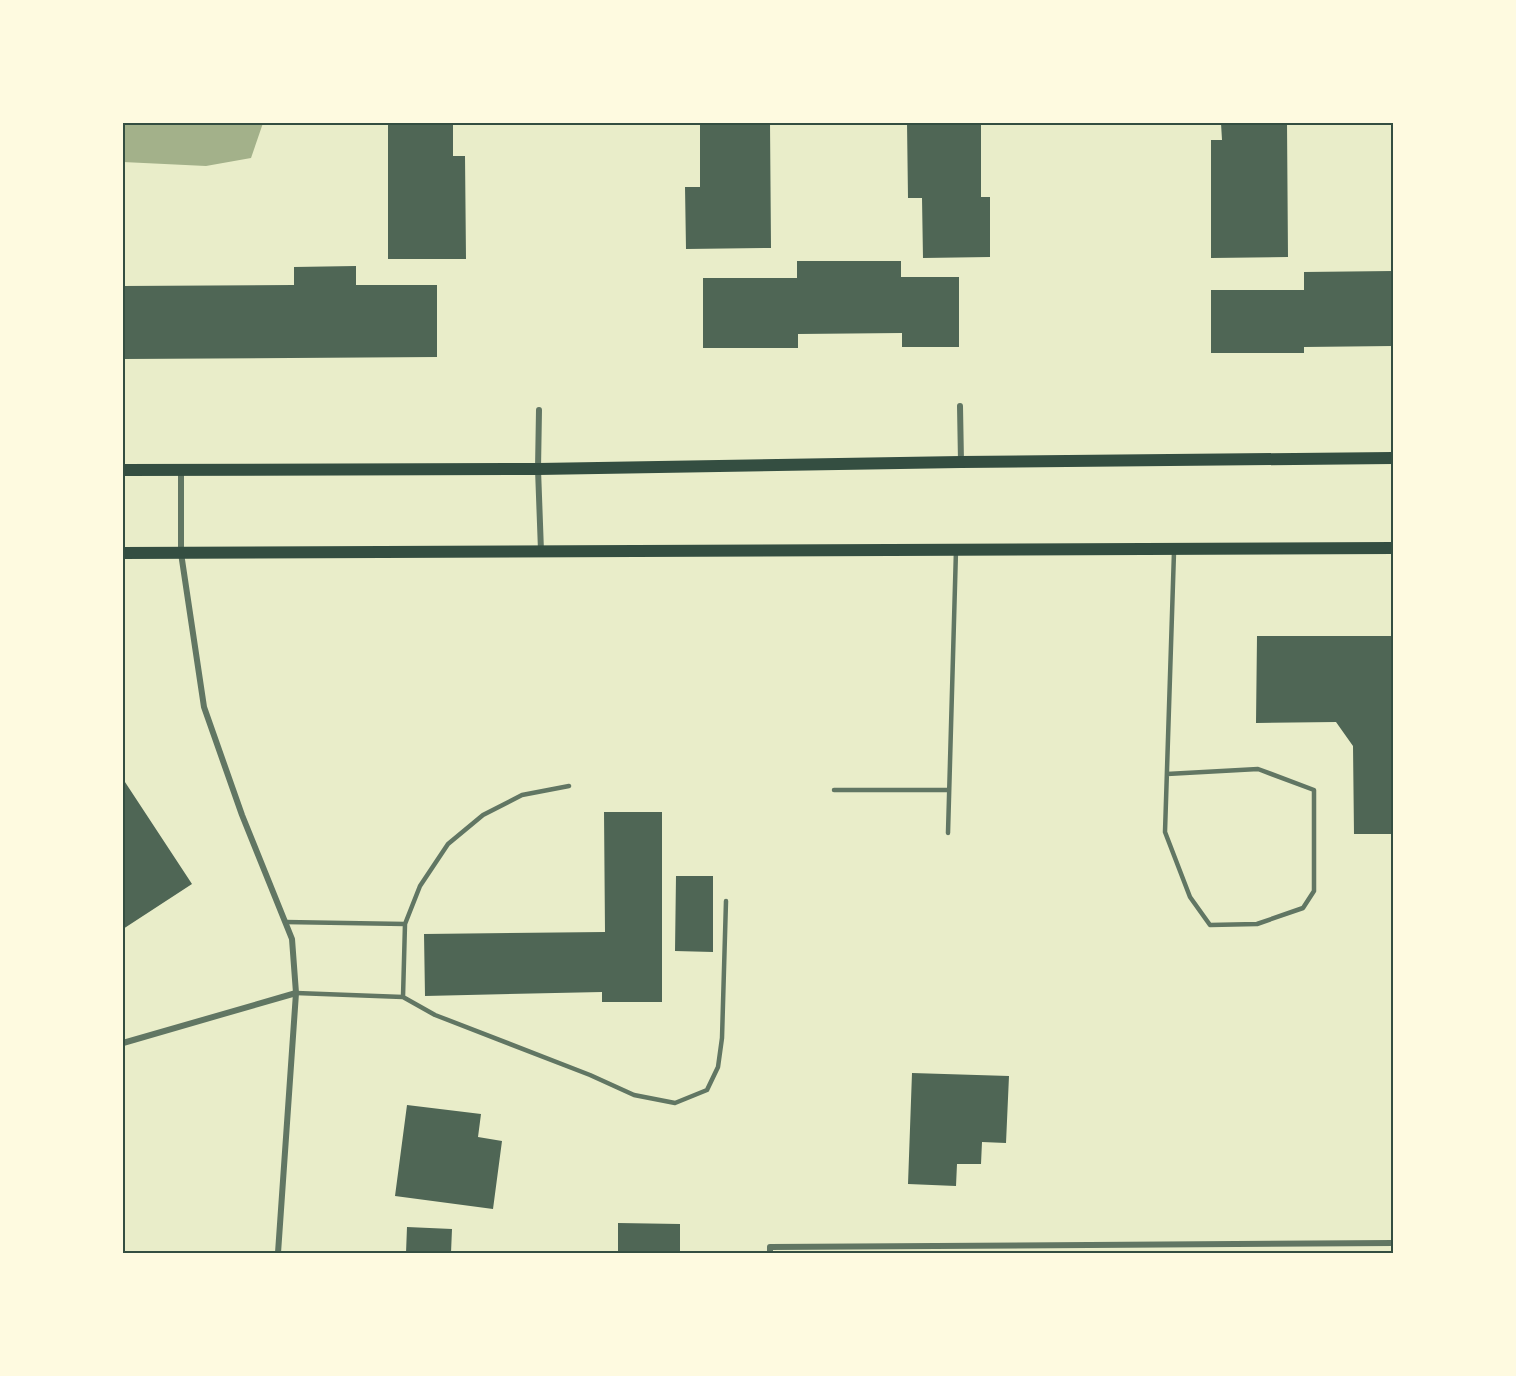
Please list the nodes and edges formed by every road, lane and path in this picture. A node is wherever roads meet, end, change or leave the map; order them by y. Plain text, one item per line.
1 (960, 406) dead end
2 (539, 410) dead end
3 (1393, 458) edge
4 (961, 462) junction
5 (538, 469) junction
6 (123, 470) edge
7 (181, 470) junction
8 (1393, 548) edge
9 (1174, 549) junction
10 (956, 550) junction
11 (541, 552) junction
12 (123, 553) edge
13 (181, 553) junction
14 (1167, 774) junction
15 (569, 786) dead end
16 (834, 790) dead end
17 (950, 790) junction
18 (948, 833) dead end
19 (726, 901) dead end
20 (285, 922) junction
21 (405, 924) junction
22 (296, 993) junction
23 (403, 997) junction
24 (123, 1043) edge
25 (1393, 1243) edge
26 (770, 1250) edge
27 (278, 1253) edge

1 - 4 street
2 - 5 street
3 - 4 main road
4 - 5 main road
5 - 7 main road
5 - 11 street
6 - 7 main road
7 - 13 street
8 - 9 main road
9 - 10 main road
9 - 14 lane
10 - 11 main road
10 - 17 lane
11 - 13 main road
12 - 13 main road
13 - 20 street
14 - 14 lane
15 - 21 lane
16 - 17 lane
17 - 18 lane
19 - 23 lane
20 - 21 lane
20 - 22 street
21 - 23 lane
22 - 23 lane
22 - 24 street
22 - 27 street
25 - 26 street

